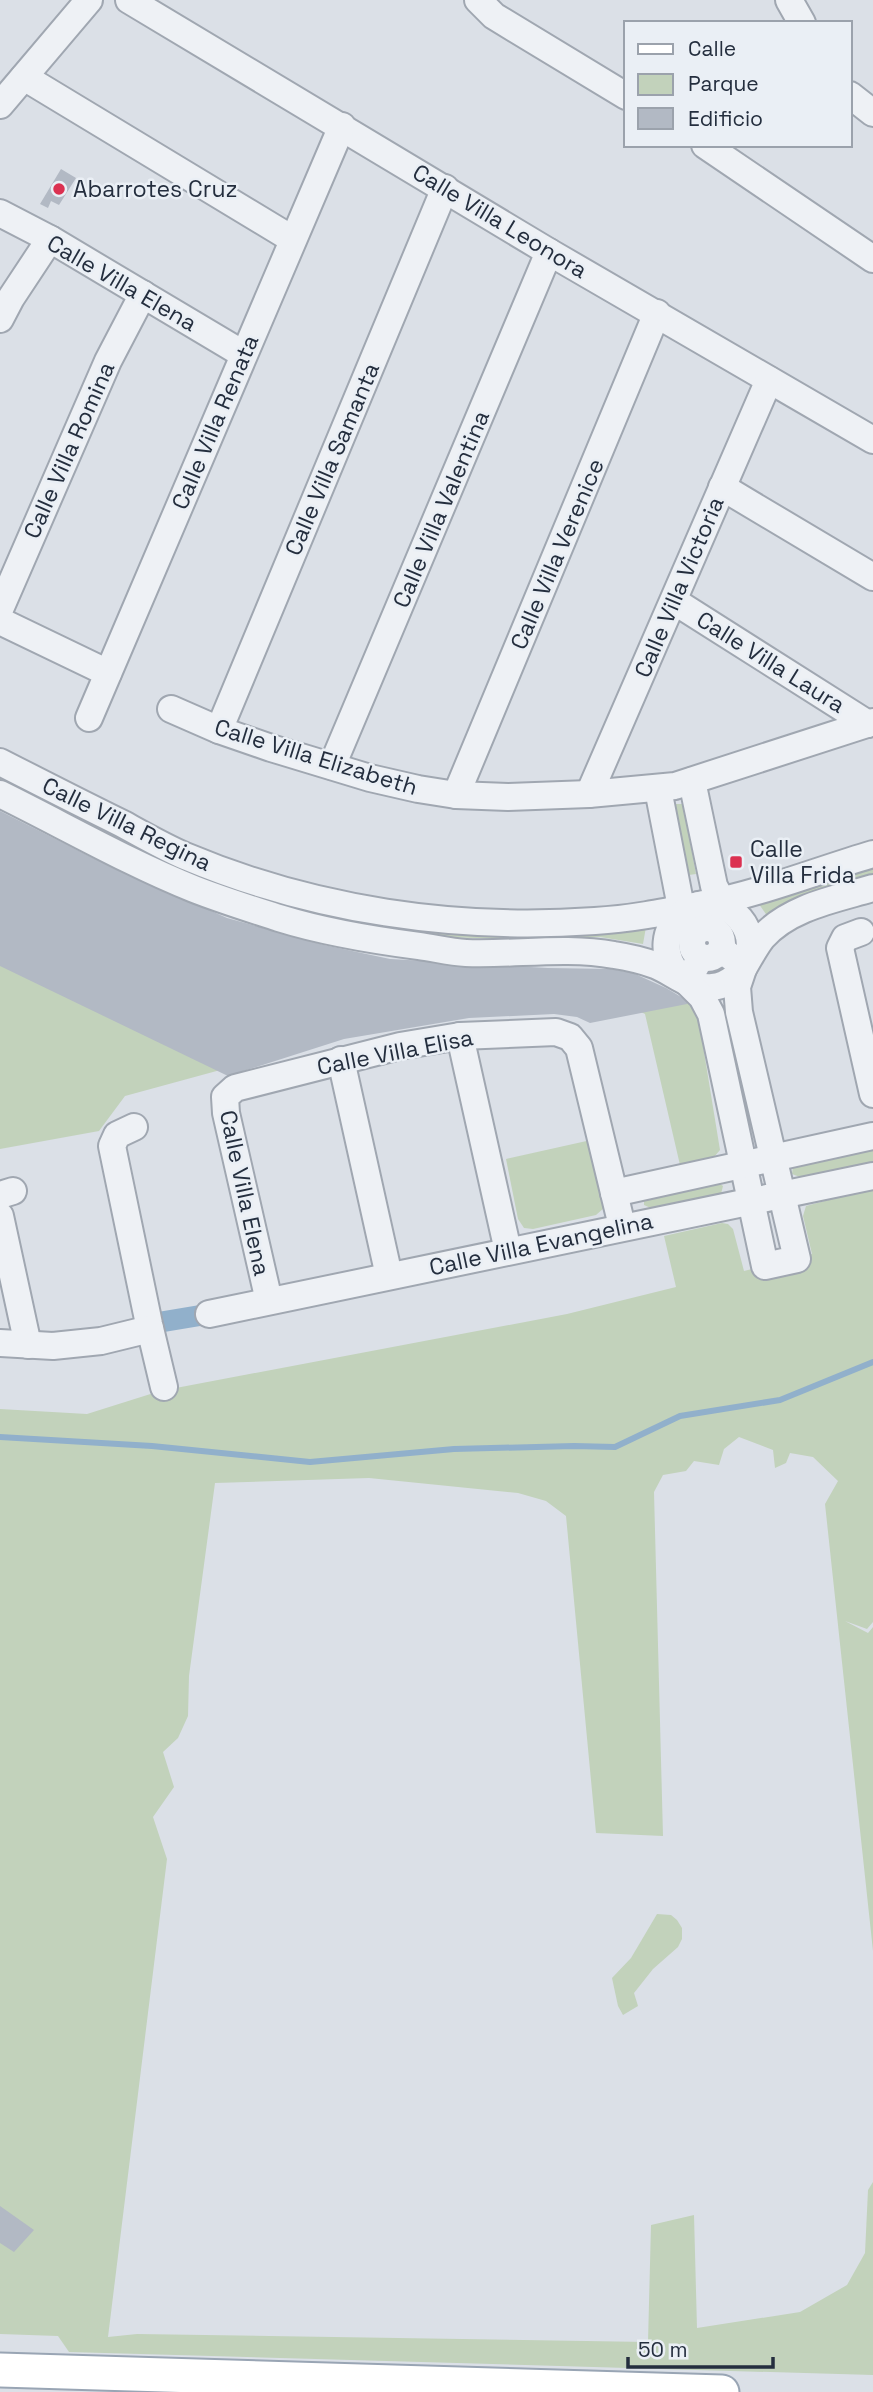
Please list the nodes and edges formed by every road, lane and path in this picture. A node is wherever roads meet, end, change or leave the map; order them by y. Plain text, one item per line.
1 (89, 0) edge
2 (129, 0) edge
3 (478, 0) edge
4 (789, 0) edge
5 (801, 21) edge
6 (24, 77) junction
7 (624, 95) edge
8 (852, 96) edge
9 (0, 105) edge
10 (873, 113) edge
11 (342, 126) junction
12 (708, 147) edge
13 (445, 188) junction
14 (0, 213) edge
15 (50, 239) junction
16 (292, 239) junction
17 (549, 252) junction
18 (873, 259) edge
19 (143, 293) junction
20 (657, 313) junction
21 (0, 319) edge
22 (243, 354) junction
23 (769, 380) junction
24 (873, 440) edge
25 (722, 487) junction
26 (873, 577) edge
27 (674, 601) junction
28 (0, 609) edge
29 (0, 621) edge
30 (108, 673) junction
31 (171, 709) dead end
32 (89, 718) dead end
33 (870, 723) edge
34 (219, 730) junction
35 (0, 762) edge
36 (332, 766) junction
37 (692, 781) junction
38 (658, 789) junction
39 (0, 794) edge
40 (456, 794) junction
41 (589, 794) junction
42 (873, 854) edge
43 (873, 888) edge
44 (861, 932) dead end
45 (706, 943) junction
46 (460, 1036) junction
47 (341, 1060) junction
48 (235, 1088) joint
49 (873, 1094) edge
50 (134, 1127) dead end
51 (873, 1136) edge
52 (761, 1176) junction
53 (873, 1176) edge
54 (614, 1193) junction
55 (0, 1216) edge
56 (622, 1226) junction
57 (508, 1251) junction
58 (389, 1276) junction
59 (268, 1301) junction
60 (209, 1314) dead end
61 (150, 1329) junction
62 (0, 1343) edge
63 (28, 1345) junction
64 (164, 1387) dead end
65 (0, 2370) edge
66 (722, 2392) edge

1 - 6 street
2 - 11 street, Calle Villa Leonora
3 - 7 street
4 - 5 street
6 - 9 street
6 - 16 street
8 - 10 street
11 - 13 street, Calle Villa Leonora
11 - 16 street, Calle Villa Renata
12 - 18 street
13 - 17 street, Calle Villa Leonora
13 - 34 street, Calle Villa Samanta
14 - 15 street, Calle Villa Elena
15 - 19 street, Calle Villa Elena
15 - 21 street
16 - 22 street, Calle Villa Renata
17 - 20 street, Calle Villa Leonora
17 - 36 street, Calle Villa Valentina
19 - 22 street, Calle Villa Elena
19 - 28 street, Calle Villa Romina
20 - 23 street, Calle Villa Leonora
20 - 40 street, Calle Villa Verenice
22 - 30 street, Calle Villa Renata
23 - 24 street, Calle Villa Leonora
23 - 25 street, Calle Villa Victoria
25 - 26 street
25 - 27 street, Calle Villa Victoria
27 - 33 street, Calle Villa Laura
27 - 41 street, Calle Villa Victoria
29 - 30 street
30 - 32 street, Calle Villa Renata
31 - 34 street, Calle Villa Elizabeth
33 - 37 street, Calle Villa Elizabeth
34 - 36 street, Calle Villa Elizabeth
35 - 45 street, Calle Villa Regina
36 - 40 street, Calle Villa Elizabeth
37 - 38 street, Calle Villa Elizabeth
37 - 45 street
38 - 41 street, Calle Villa Elizabeth
38 - 45 street
39 - 45 street, Calle Villa Regina
40 - 41 street, Calle Villa Elizabeth
42 - 45 street, Calle Villa Regina
43 - 45 street
44 - 49 street
45 - 52 street
45 - 52 street
46 - 47 street, Calle Villa Elisa
46 - 54 street, Calle Villa Elisa
46 - 57 street
47 - 48 street, Calle Villa Elisa
47 - 58 street
48 - 59 street, Calle Villa Elena
50 - 61 street
51 - 52 street, Calle Villa Evangelina
52 - 53 street, Calle Villa Evangelina
52 - 54 street, Calle Villa Evangelina
52 - 56 street, Calle Villa Evangelina
54 - 56 street, Calle Villa Elisa
55 - 63 street
56 - 57 street, Calle Villa Evangelina
57 - 58 street, Calle Villa Evangelina
58 - 59 street, Calle Villa Evangelina
59 - 60 street, Calle Villa Evangelina
61 - 63 street
61 - 64 street
62 - 63 street
65 - 66 main road

